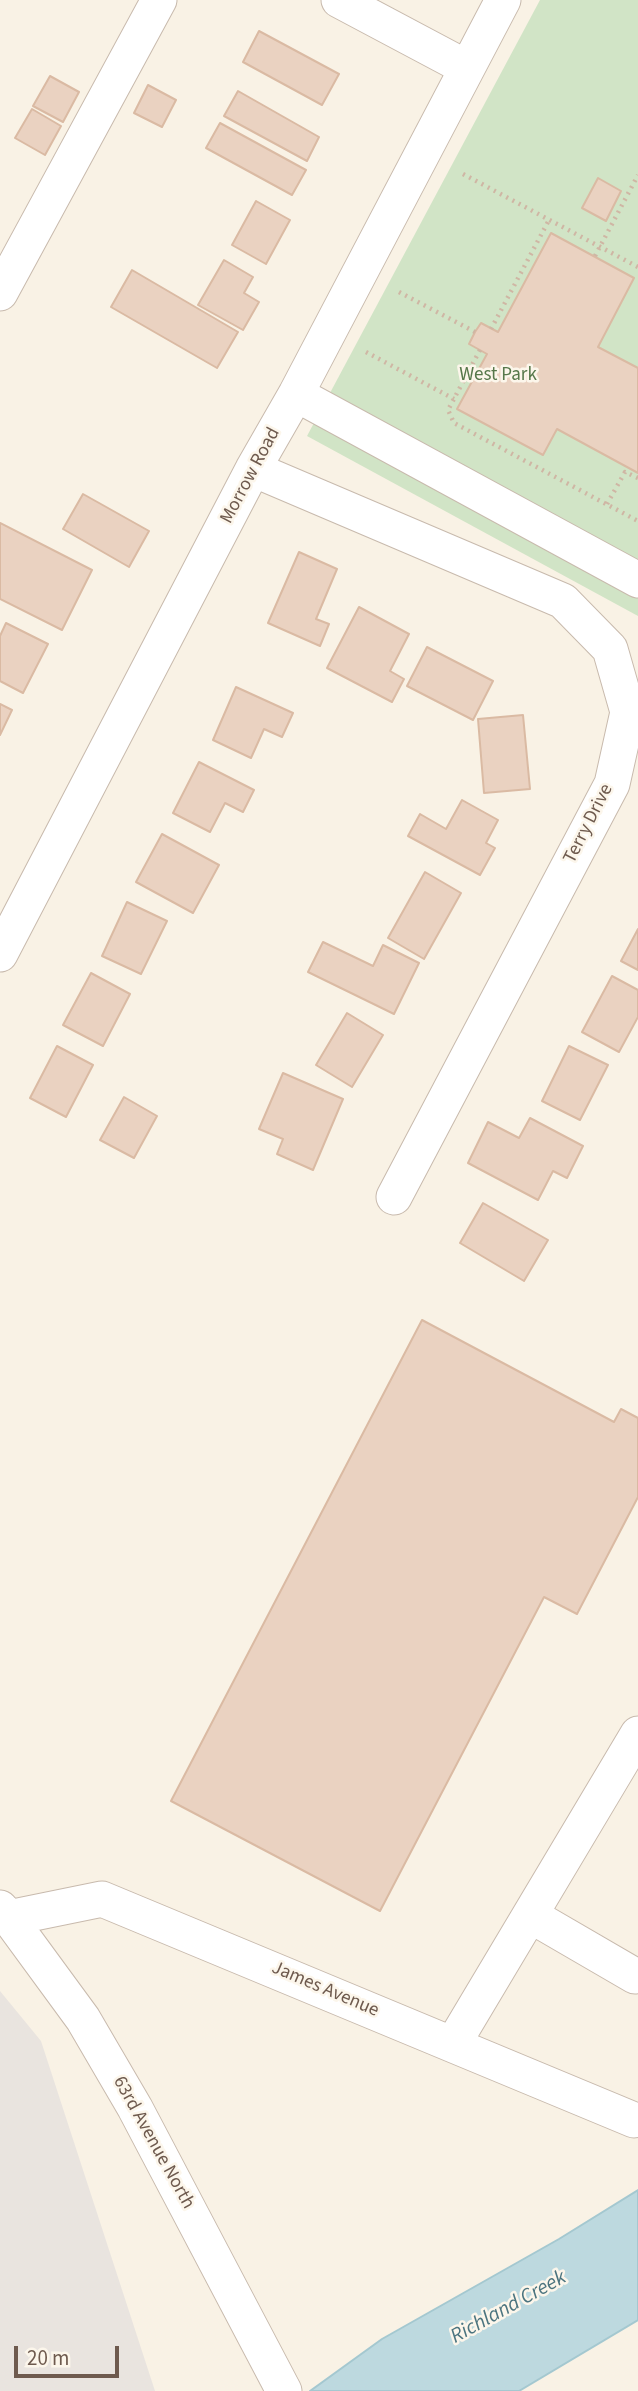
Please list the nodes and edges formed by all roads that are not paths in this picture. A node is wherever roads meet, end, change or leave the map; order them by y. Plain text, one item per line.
1 (159, 0) edge
2 (338, 0) edge
3 (503, 0) edge
4 (467, 68) junction
5 (0, 293) edge
6 (296, 394) junction
7 (253, 469) junction
8 (638, 580) edge
9 (0, 954) edge
10 (394, 1197) dead end
11 (638, 1734) edge
12 (5, 1913) edge
13 (530, 1915) junction
14 (638, 1975) edge
15 (453, 2044) junction
16 (634, 2120) dead end
17 (284, 2391) edge

1 - 5 street
2 - 4 street
3 - 4 street, Morrow Road
4 - 6 street, Morrow Road
6 - 7 street, Morrow Road
6 - 8 street
7 - 9 street, Morrow Road
7 - 10 street, Terry Drive
11 - 13 street
12 - 15 street, James Avenue
12 - 17 street, 63rd Avenue North
13 - 14 street
13 - 15 street
15 - 16 street, James Avenue

